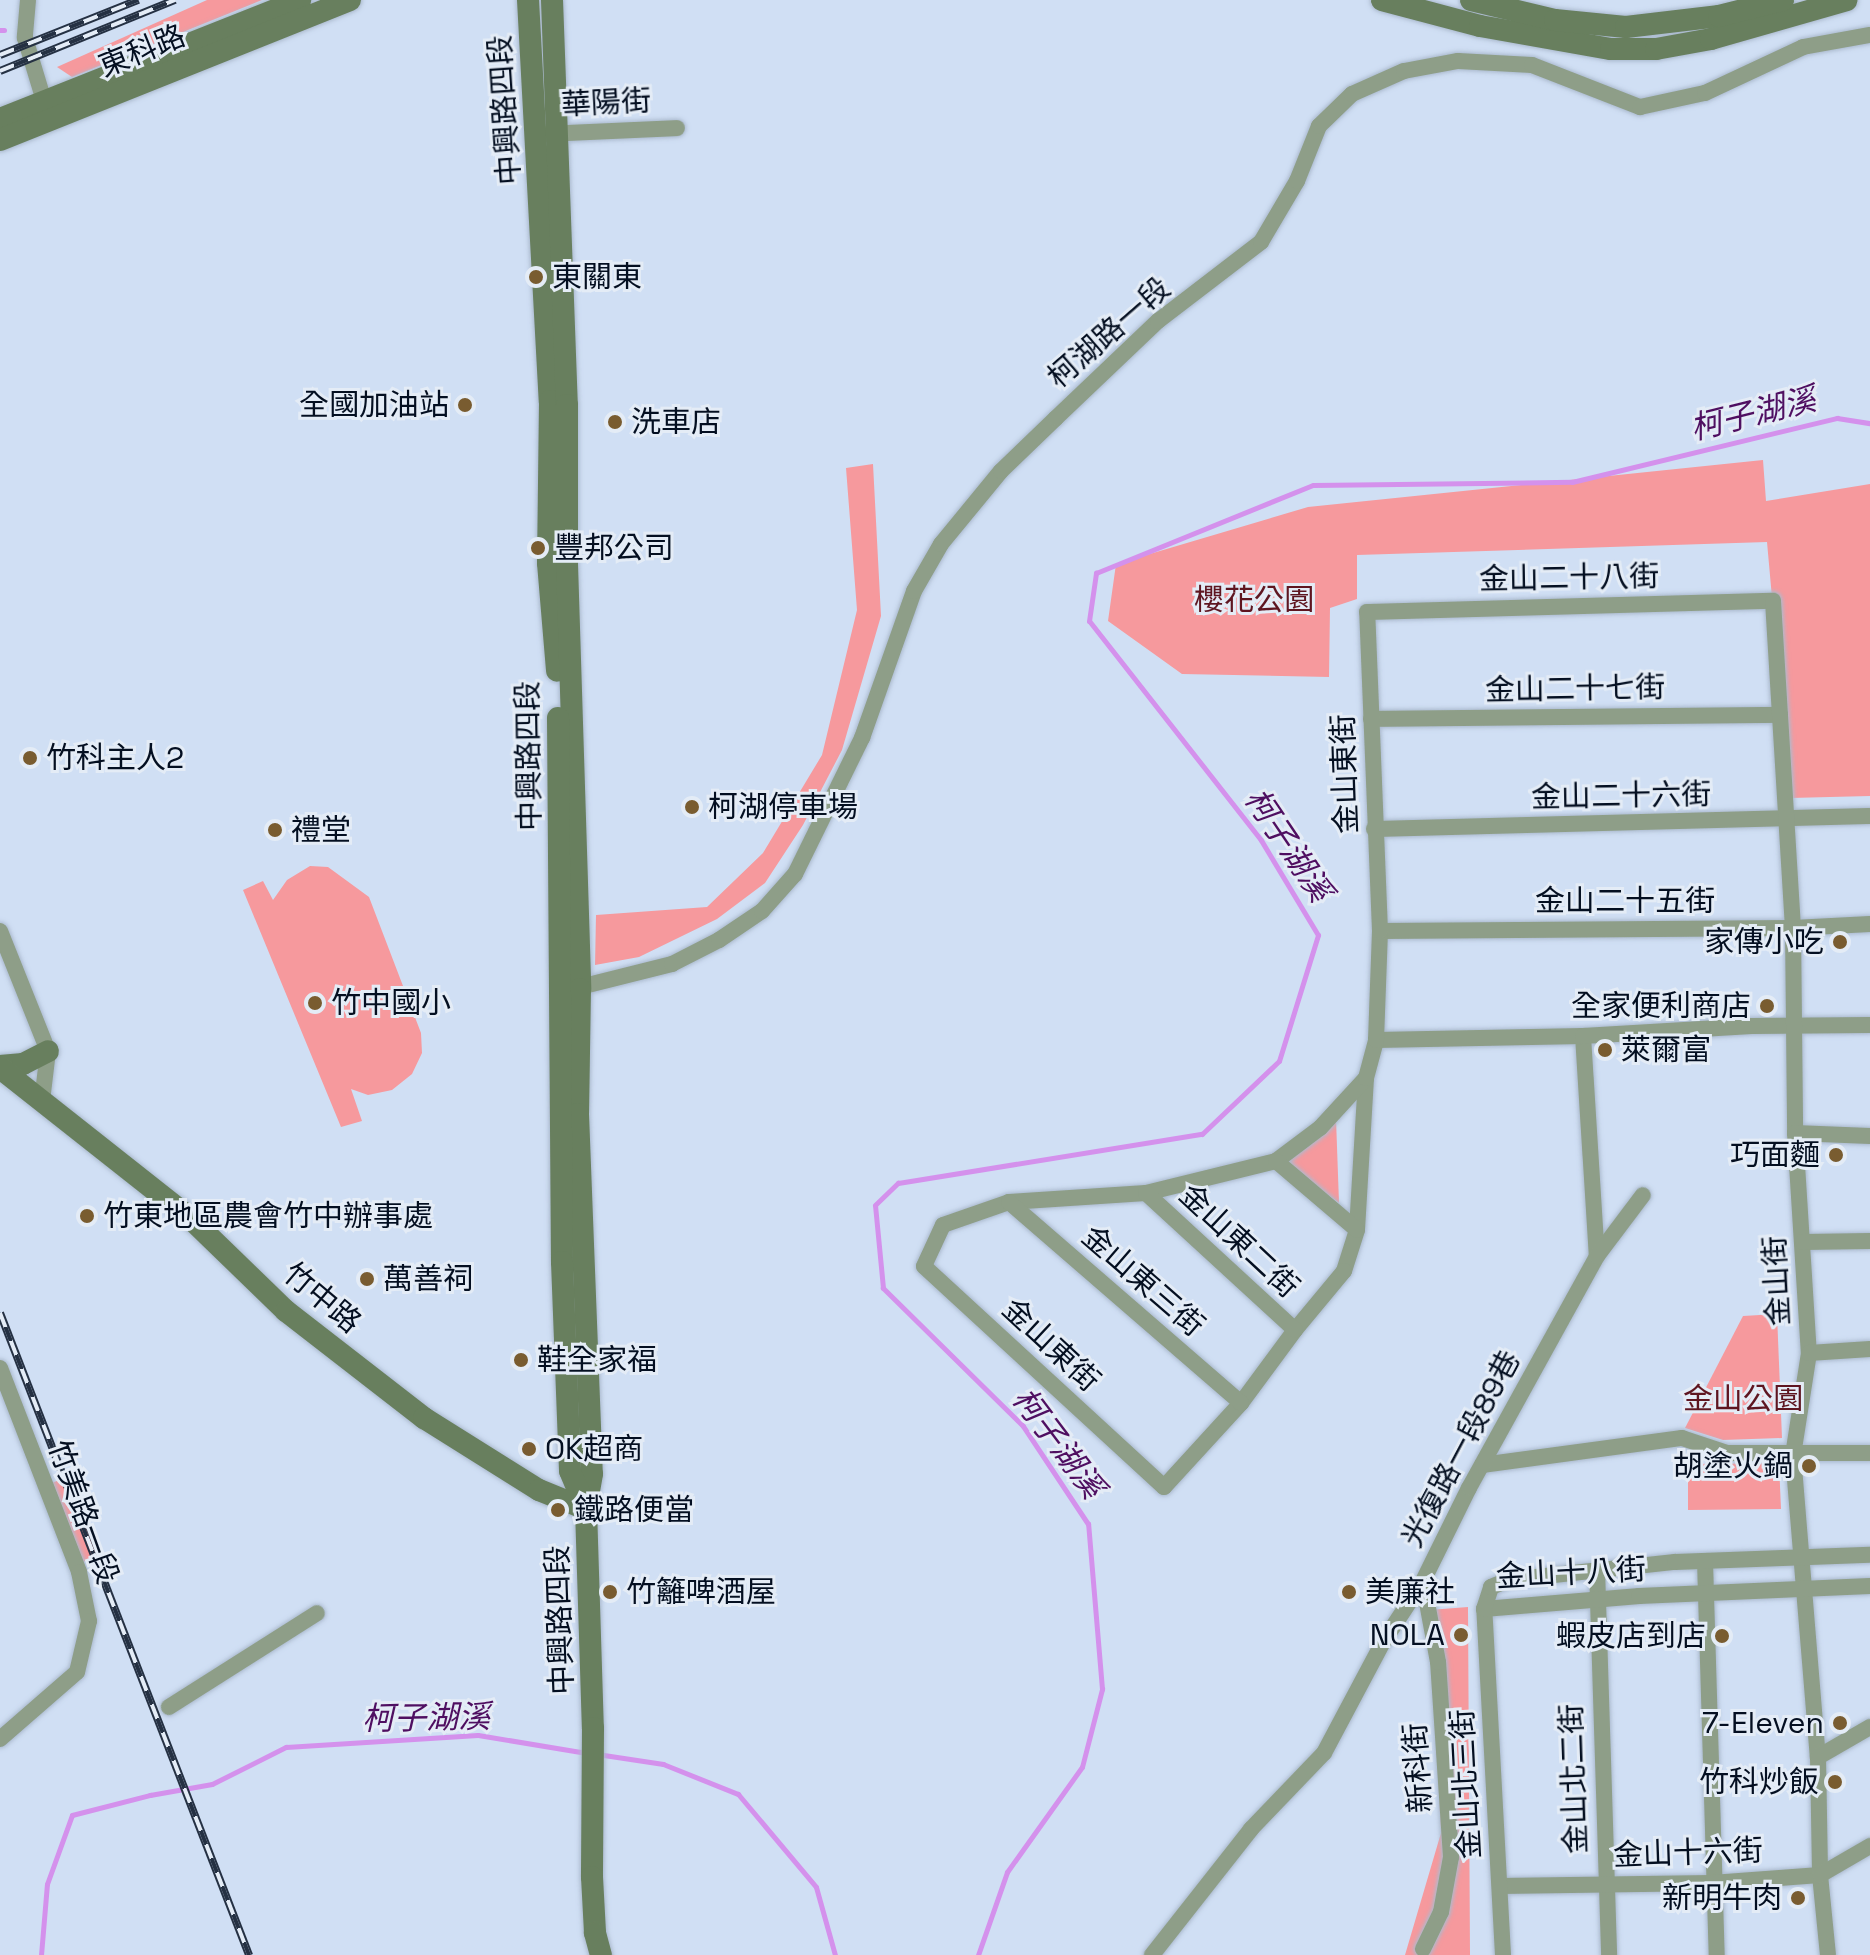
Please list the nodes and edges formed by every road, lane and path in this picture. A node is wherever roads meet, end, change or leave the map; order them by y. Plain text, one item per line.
1 (28, 0) edge
2 (300, 0) edge
3 (350, 0) edge
4 (528, 0) edge
5 (552, 0) edge
6 (1382, 0) edge
7 (1471, 0) edge
8 (1783, 0) edge
9 (1847, 0) edge
10 (1870, 35) edge
11 (47, 111) junction
12 (0, 119) edge
13 (677, 128) dead end
14 (548, 134) junction
15 (0, 140) edge
16 (1773, 601) joint
17 (1367, 612) joint
18 (1780, 715) junction
19 (1371, 719) junction
20 (1870, 816) edge
21 (1787, 820) junction
22 (1374, 829) junction
23 (1870, 924) edge
24 (1793, 928) junction
25 (0, 931) edge
26 (1380, 931) junction
27 (572, 989) junction
28 (1792, 1025) junction
29 (1870, 1025) edge
30 (1583, 1036) junction
31 (1376, 1040) junction
32 (48, 1051) junction
33 (0, 1067) edge
34 (1366, 1078) junction
35 (42, 1101) junction
36 (1795, 1133) junction
37 (1870, 1136) edge
38 (1276, 1161) junction
39 (1146, 1193) junction
40 (1643, 1195) dead end
41 (1009, 1202) junction
42 (1357, 1230) junction
43 (1870, 1241) edge
44 (1803, 1242) junction
45 (1597, 1256) junction
46 (1295, 1330) junction
47 (1870, 1349) edge
48 (1809, 1353) junction
49 (0, 1368) edge
50 (1241, 1403) junction
51 (1870, 1453) edge
52 (1793, 1455) junction
53 (1482, 1465) junction
54 (586, 1509) junction
55 (1801, 1555) junction
56 (1870, 1555) edge
57 (1705, 1561) junction
58 (1597, 1569) junction
59 (1423, 1581) junction
60 (1870, 1586) edge
61 (1802, 1587) junction
62 (1706, 1595) junction
63 (1596, 1602) junction
64 (1484, 1609) junction
65 (317, 1613) dead end
66 (169, 1707) dead end
67 (1870, 1727) edge
68 (0, 1739) edge
69 (1818, 1757) junction
70 (1870, 1846) edge
71 (1820, 1875) junction
72 (1712, 1883) junction
73 (1605, 1885) junction
74 (1500, 1886) junction
75 (1423, 1949) dead end
76 (601, 1955) edge
77 (1152, 1955) edge
78 (1503, 1955) edge
79 (1609, 1955) edge
80 (1717, 1955) edge
81 (1828, 1955) edge

1 - 11 street
2 - 11 street, 東科路
3 - 11 street, 東科路
4 - 14 street, 中興路四段
5 - 14 street, 中興路四段
6 - 9 street
7 - 8 street
10 - 27 street, 柯湖路一段
11 - 12 street, 東科路
11 - 15 street, 東科路
13 - 14 street, 華陽街
14 - 27 street, 中興路四段
16 - 17 street, 金山二十八街
16 - 18 street, 金山街
17 - 19 street, 金山東街
18 - 19 street, 金山二十七街
18 - 21 street, 金山街
19 - 22 street, 金山東街
20 - 21 street, 金山二十六街
21 - 22 street, 金山二十六街
21 - 24 street, 金山街
22 - 26 street, 金山東街
23 - 24 street, 金山二十五街
24 - 26 street, 金山二十五街
24 - 28 street, 金山街
25 - 32 street
26 - 31 street, 金山東街
27 - 54 street, 中興路四段
28 - 29 street
28 - 30 street
28 - 36 street, 金山街
30 - 31 street
30 - 45 street
31 - 34 street, 金山東街
32 - 33 street
32 - 35 street
33 - 35 street, 竹中路
34 - 38 street, 金山東街
34 - 42 street, 金山東街
35 - 54 street, 竹中路
36 - 37 street
36 - 44 street, 金山街
38 - 39 street, 金山東街
38 - 42 street
39 - 41 street, 金山東街
39 - 46 street, 金山東二街
40 - 45 street, 光復路一段89巷
41 - 50 street, 金山東三街
41 - 50 street, 金山東街
42 - 46 street, 金山東街
43 - 44 street
44 - 48 street, 金山街
45 - 53 street, 光復路一段89巷
46 - 50 street, 金山東街
47 - 48 street
48 - 52 street, 金山街
49 - 68 street, 竹美路一段
51 - 52 street
52 - 53 street
52 - 55 street, 金山街
53 - 59 street, 光復路一段89巷
54 - 76 street, 中興路四段
55 - 56 street, 金山十八街
55 - 57 street, 金山十八街
55 - 61 street, 金山街
57 - 58 street, 金山十八街
57 - 62 street
58 - 63 street, 金山北二街
58 - 64 street, 金山十八街
59 - 75 street, 新科街
59 - 77 street, 光復路一段89巷
60 - 61 street, 金山十八街
61 - 62 street, 金山十八街
61 - 69 street, 金山街
62 - 63 street, 金山十八街
62 - 72 street
63 - 64 street, 金山十八街
63 - 73 street, 金山北二街
64 - 74 street, 金山北三街
65 - 66 street
67 - 69 street
69 - 71 street, 金山街
70 - 71 street, 金山十六街
71 - 72 street, 金山十六街
71 - 81 street, 金山街
72 - 73 street, 金山十六街
72 - 80 street
73 - 74 street, 金山十六街
73 - 79 street, 金山北二街
74 - 78 street, 金山北三街

